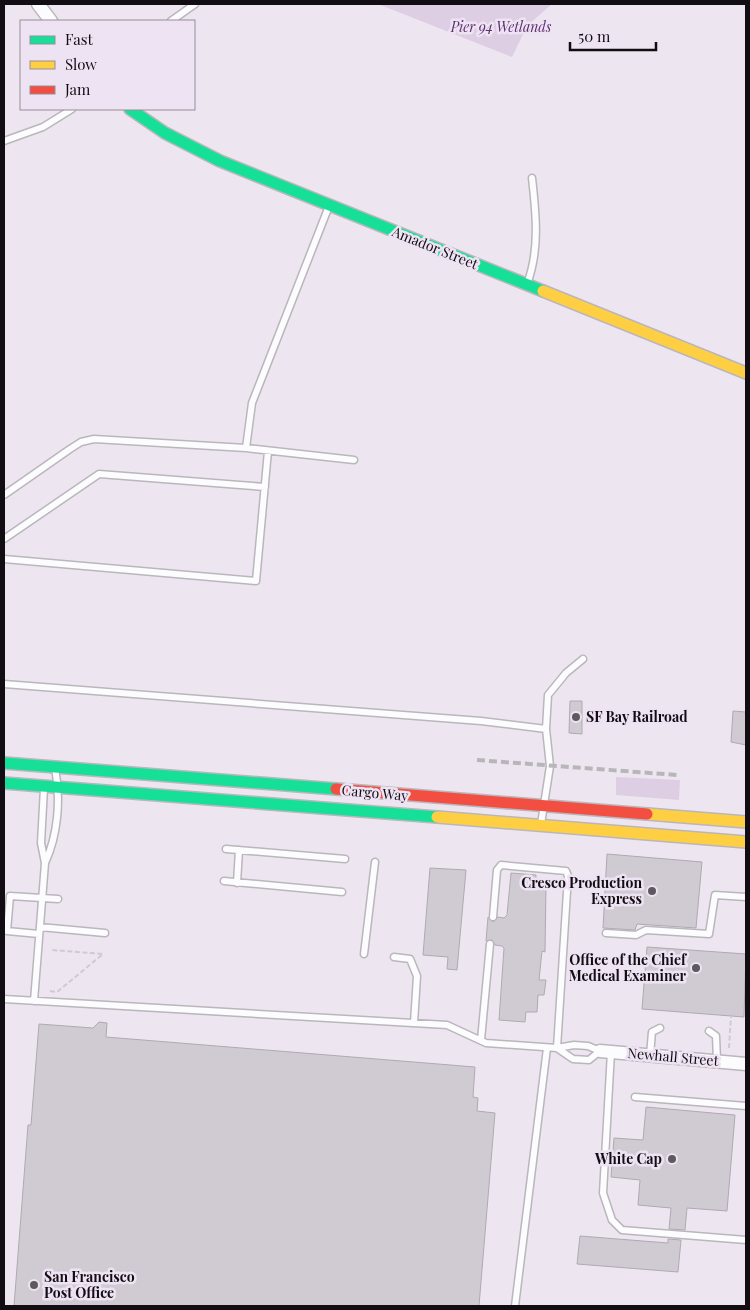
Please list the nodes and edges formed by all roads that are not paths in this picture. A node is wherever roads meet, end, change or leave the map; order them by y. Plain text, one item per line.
1 (38, 4) edge
2 (195, 4) edge
3 (50, 20) edge
4 (172, 20) edge
5 (70, 110) edge
6 (131, 110) edge
7 (4, 141) edge
8 (532, 178) dead end
9 (330, 205) junction
10 (527, 285) junction
11 (746, 374) edge
12 (246, 448) junction
13 (268, 451) junction
14 (354, 460) dead end
15 (265, 487) junction
16 (4, 495) edge
17 (4, 538) edge
18 (4, 559) edge
19 (583, 659) dead end
20 (4, 684) edge
21 (546, 729) junction
22 (4, 763) edge
23 (55, 767) junction
24 (4, 784) edge
25 (45, 787) junction
26 (59, 788) junction
27 (544, 806) junction
28 (746, 822) edge
29 (541, 825) junction
30 (746, 842) edge
31 (226, 849) dead end
32 (239, 850) junction
33 (345, 859) dead end
34 (375, 862) dead end
35 (45, 863) junction
36 (224, 882) dead end
37 (237, 883) junction
38 (342, 892) dead end
39 (746, 897) edge
40 (42, 898) junction
41 (58, 899) dead end
42 (493, 917) dead end
43 (40, 927) junction
44 (105, 933) dead end
45 (606, 933) dead end
46 (39, 934) junction
47 (490, 944) dead end
48 (364, 954) dead end
49 (394, 956) dead end
50 (4, 999) edge
51 (34, 1001) junction
52 (414, 1023) junction
53 (660, 1028) dead end
54 (708, 1031) dead end
55 (481, 1040) junction
56 (547, 1048) junction
57 (557, 1048) junction
58 (606, 1052) junction
59 (650, 1055) junction
60 (717, 1060) junction
61 (746, 1064) edge
62 (635, 1097) dead end
63 (746, 1106) edge
64 (746, 1240) edge
65 (515, 1306) edge

1 - 3 street
2 - 4 lane
5 - 7 lane
6 - 9 main road, Amador Street
8 - 10 lane
9 - 10 main road, Amador Street
9 - 12 lane
10 - 11 main road, Amador Street
12 - 13 lane
12 - 16 lane
13 - 14 lane
13 - 15 lane
15 - 17 lane
15 - 18 lane
19 - 21 lane
20 - 21 lane
21 - 27 lane
22 - 23 main road, Cargo Way
23 - 25 lane
23 - 26 lane
23 - 27 main road, Cargo Way
24 - 25 main road, Cargo Way
25 - 26 main road, Cargo Way
25 - 35 lane
26 - 29 main road, Cargo Way
26 - 35 lane
27 - 28 main road, Cargo Way
27 - 29 lane
29 - 30 main road, Cargo Way
31 - 32 lane
32 - 33 lane
32 - 37 lane
34 - 48 lane
35 - 40 lane
36 - 37 lane
37 - 38 lane
39 - 45 lane
40 - 41 lane
40 - 43 lane
40 - 46 lane
42 - 57 lane
43 - 44 lane
43 - 46 lane
46 - 51 lane
47 - 55 lane
49 - 52 lane
50 - 51 lane
51 - 52 lane
52 - 55 lane
53 - 59 lane
54 - 60 lane
55 - 56 lane
56 - 57 lane
56 - 65 lane
57 - 58 lane
57 - 58 lane
58 - 59 street, Newhall Street
58 - 64 lane
59 - 60 street, Newhall Street
60 - 61 street, Newhall Street
62 - 63 lane

